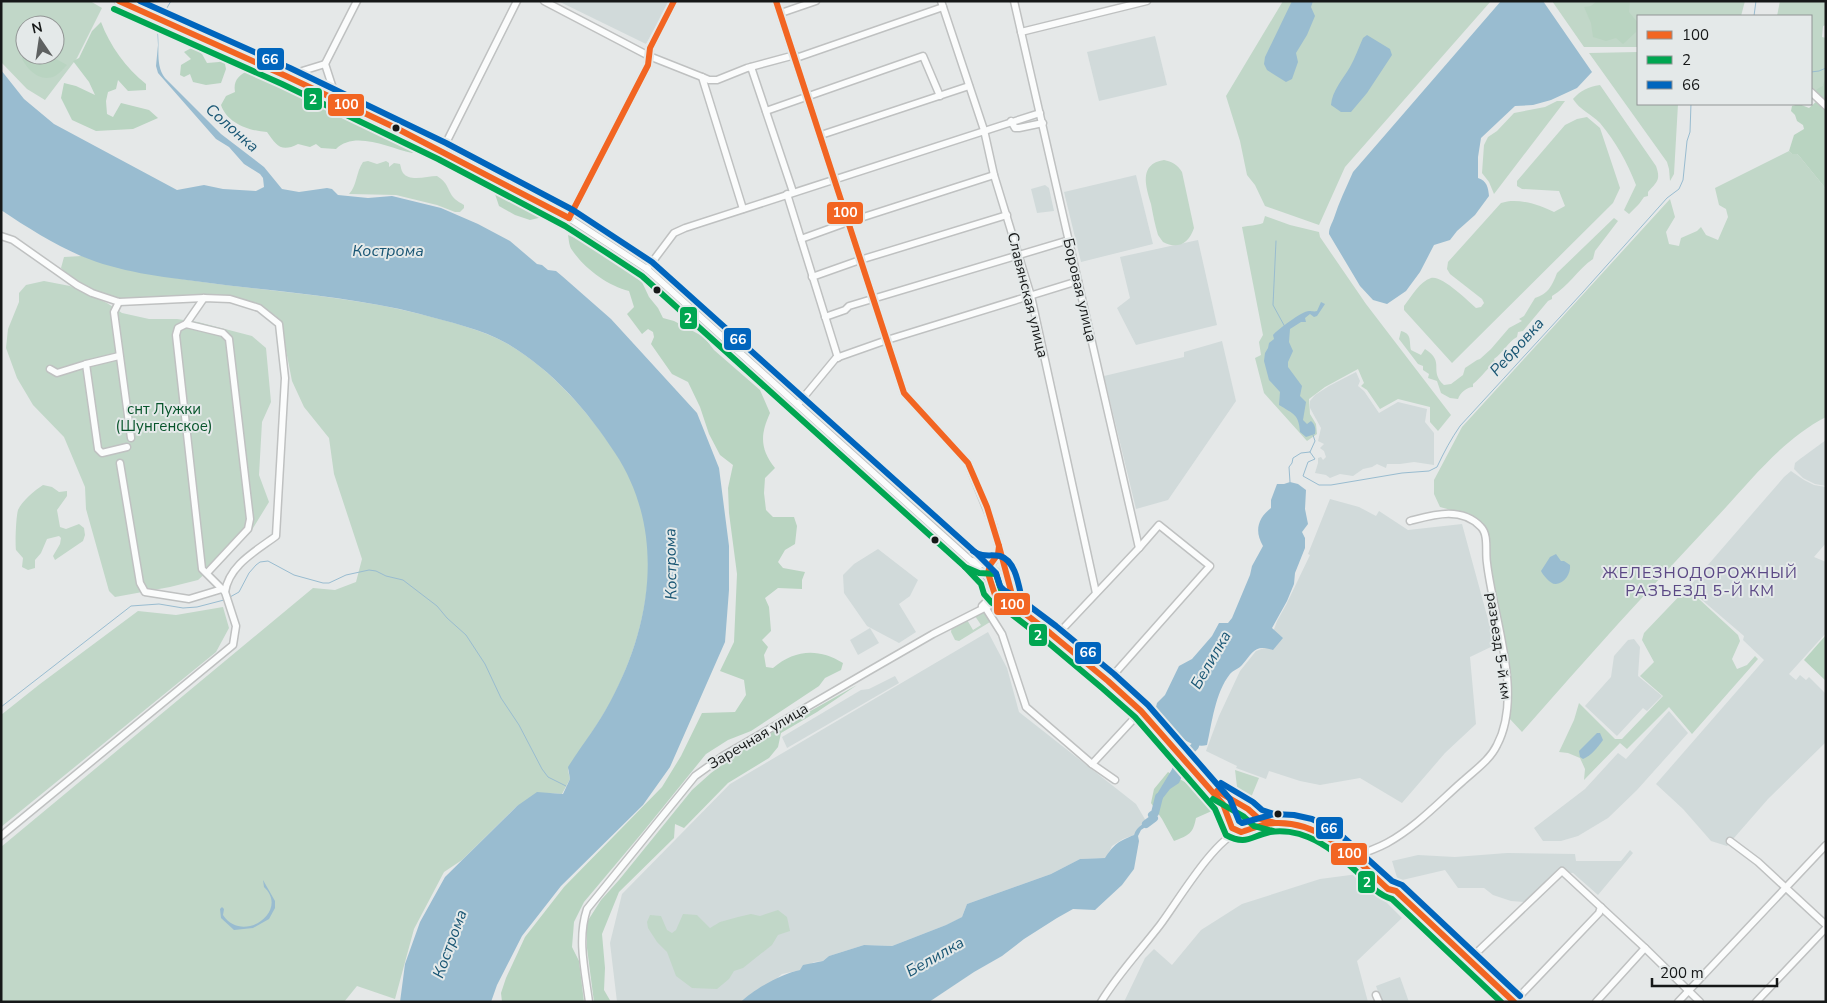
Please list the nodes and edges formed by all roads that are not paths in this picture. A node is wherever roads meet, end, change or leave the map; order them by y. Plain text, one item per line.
1 (118, 1) edge
2 (357, 1) edge
3 (517, 1) edge
4 (544, 1) edge
5 (674, 1) edge
6 (776, 1) edge
7 (816, 1) edge
8 (1014, 1) edge
9 (1148, 1) edge
10 (129, 4) edge
11 (942, 4) edge
12 (781, 13) junction
13 (1021, 32) junction
14 (649, 56) junction
15 (796, 56) junction
16 (325, 64) junction
17 (751, 67) junction
18 (286, 76) junction
19 (702, 77) junction
20 (969, 86) junction
21 (1812, 93) edge
22 (809, 96) junction
23 (940, 96) junction
24 (337, 101) junction
25 (1826, 106) edge
26 (766, 112) junction
27 (1040, 113) junction
28 (1011, 121) junction
29 (1042, 123) junction
30 (984, 130) junction
31 (821, 135) junction
32 (442, 150) junction
33 (994, 175) junction
34 (836, 178) junction
35 (790, 193) junction
36 (743, 209) junction
37 (1007, 215) junction
38 (569, 218) junction
39 (848, 222) junction
40 (1, 236) edge
41 (801, 239) junction
42 (1069, 240) junction
43 (1019, 255) junction
44 (860, 260) junction
45 (647, 269) junction
46 (812, 277) junction
47 (1078, 281) junction
48 (1031, 296) junction
49 (204, 298) junction
50 (874, 299) junction
51 (119, 302) junction
52 (825, 318) junction
53 (186, 324) junction
54 (887, 340) junction
55 (119, 356) junction
56 (838, 358) junction
57 (86, 364) junction
58 (50, 369) dead end
59 (798, 404) junction
60 (131, 438) dead end
61 (127, 448) dead end
62 (120, 463) dead end
63 (1410, 521) dead end
64 (999, 546) junction
65 (1139, 548) junction
66 (970, 560) junction
67 (991, 564) junction
68 (1004, 569) junction
69 (206, 573) junction
70 (989, 579) junction
71 (992, 590) junction
72 (1009, 590) junction
73 (224, 591) junction
74 (1096, 593) junction
75 (1002, 599) junction
76 (1015, 606) junction
77 (982, 608) junction
78 (1055, 636) junction
79 (1108, 680) junction
80 (1141, 711) junction
81 (1092, 764) junction
82 (1115, 780) dead end
83 (1207, 784) junction
84 (1242, 806) junction
85 (1252, 814) junction
86 (1228, 816) junction
87 (1273, 823) junction
88 (1229, 824) junction
89 (1249, 829) junction
90 (1240, 832) junction
91 (1, 836) edge
92 (1227, 837) junction
93 (1730, 841) dead end
94 (1826, 845) edge
95 (1352, 857) junction
96 (1786, 888) junction
97 (1388, 889) junction
98 (1601, 908) junction
99 (1826, 926) edge
100 (1645, 948) junction
101 (1470, 959) junction
102 (1688, 991) junction
103 (1376, 994) dead end
104 (589, 1002) edge
105 (1101, 1002) edge
106 (1379, 1002) edge
107 (1502, 1002) edge
108 (1514, 1002) edge
109 (1596, 1002) edge
110 (1678, 1002) edge
111 (1700, 1002) edge
112 (1756, 1002) edge

1 - 10 street
2 - 16 street
3 - 32 street
4 - 14 street
5 - 14 street
6 - 12 street
7 - 12 street
8 - 13 street, Боровая улица
9 - 13 street
10 - 18 street
11 - 15 street
11 - 20 street, Славянская улица
12 - 15 street
13 - 27 street, Боровая улица
14 - 19 street
14 - 38 street
15 - 17 street
15 - 22 street
16 - 18 street
16 - 24 street
17 - 19 street
17 - 26 street
18 - 24 street
19 - 36 street
20 - 23 street
20 - 30 street, Славянская улица
21 - 25 street
22 - 23 street
22 - 26 street
22 - 31 street
23 - 31 street
24 - 32 street
26 - 35 street
27 - 28 street
27 - 29 street, Боровая улица
28 - 29 street
28 - 30 street
29 - 42 street, Боровая улица
30 - 33 street, Славянская улица
30 - 34 street
31 - 34 street
32 - 38 street
33 - 37 street, Славянская улица
33 - 39 street
34 - 35 street
34 - 39 street
35 - 36 street
35 - 41 street
36 - 45 street
37 - 43 street, Славянская улица
37 - 44 street
38 - 45 street
39 - 41 street
39 - 44 street
40 - 51 street
41 - 46 street
42 - 43 street
42 - 47 street, Боровая улица
43 - 48 street, Славянская улица
43 - 50 street
44 - 46 street
44 - 50 street
45 - 59 street
46 - 52 street
47 - 48 street
47 - 65 street, Боровая улица
48 - 54 street
48 - 74 street, Славянская улица
49 - 51 street
49 - 53 street
49 - 73 street
50 - 52 street
50 - 54 street
51 - 55 street
52 - 56 street
53 - 69 street
53 - 69 street
54 - 56 street
54 - 64 street
55 - 57 street
55 - 60 street
56 - 59 street
57 - 58 street
57 - 61 street
59 - 66 street
62 - 73 street
63 - 95 street, разъезд 5-й км
64 - 67 street
64 - 68 street
65 - 74 street
65 - 79 street
66 - 67 street
66 - 70 street
67 - 68 street
67 - 70 street
68 - 72 street
69 - 73 street
70 - 71 street
71 - 75 street
71 - 77 street
72 - 75 street
72 - 76 street
73 - 91 street
74 - 78 street
75 - 76 street
75 - 77 street, Заречная улица
76 - 78 street
77 - 81 street
77 - 104 street, Заречная улица
78 - 79 street
79 - 80 street
80 - 81 street
80 - 83 street
81 - 82 street
83 - 84 street
83 - 86 street
84 - 85 street
84 - 86 street
85 - 87 street
85 - 89 street
86 - 88 street
87 - 89 street
87 - 95 street
88 - 90 street
88 - 92 street
89 - 90 street
90 - 92 street
92 - 105 street
93 - 96 street
94 - 96 street
95 - 97 street
96 - 99 street
96 - 102 street
97 - 101 street
97 - 107 street
98 - 100 street
98 - 101 street
98 - 108 street
99 - 112 street
100 - 102 street
100 - 109 street
101 - 108 street
102 - 110 street
102 - 111 street
103 - 106 street

